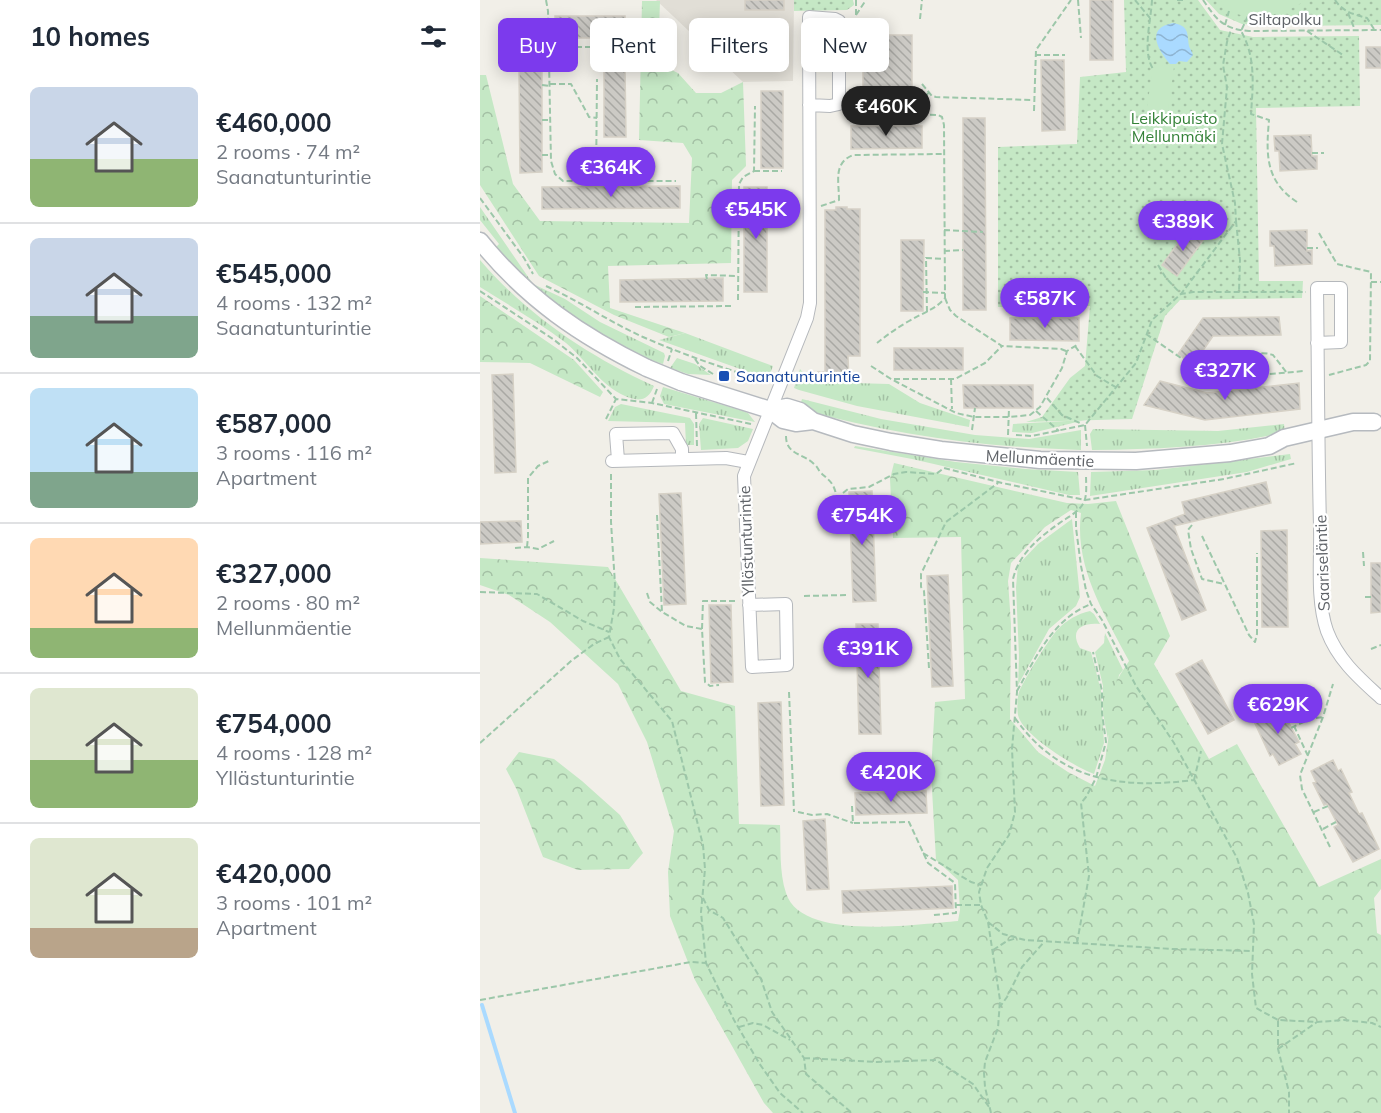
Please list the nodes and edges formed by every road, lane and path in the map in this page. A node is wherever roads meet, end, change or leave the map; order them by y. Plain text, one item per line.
1 (546, 0) edge
2 (856, 0) edge
3 (866, 0) edge
4 (922, 0) edge
5 (1071, 0) edge
6 (1078, 0) edge
7 (1134, 0) edge
8 (1152, 0) edge
9 (1177, 0) edge
10 (1186, 0) edge
11 (1203, 0) edge
12 (1335, 0) edge
13 (1229, 11) dead end
14 (1348, 13) junction
15 (1248, 16) dead end
16 (548, 18) edge
17 (920, 19) dead end
18 (1151, 20) junction
19 (1225, 25) junction
20 (1231, 30) junction
21 (1356, 30) junction
22 (1375, 30) junction
23 (1381, 30) edge
24 (1241, 31) junction
25 (1307, 31) junction
26 (1081, 38) dead end
27 (1035, 55) junction
28 (1343, 55) dead end
29 (1065, 56) dead end
30 (1152, 69) dead end
31 (549, 72) edge
32 (597, 79) dead end
33 (922, 84) dead end
34 (542, 85) dead end
35 (550, 85) junction
36 (929, 93) junction
37 (1034, 100) junction
38 (809, 105) junction
39 (755, 106) dead end
40 (859, 110) dead end
41 (1034, 111) dead end
42 (926, 114) junction
43 (597, 118) junction
44 (542, 120) dead end
45 (550, 120) junction
46 (1312, 153) dead end
47 (1323, 153) dead end
48 (944, 154) junction
49 (542, 155) dead end
50 (551, 155) junction
51 (754, 171) junction
52 (782, 171) dead end
53 (596, 181) junction
54 (676, 181) dead end
55 (480, 198) edge
56 (1297, 202) dead end
57 (820, 206) dead end
58 (1236, 221) junction
59 (944, 230) junction
60 (982, 232) dead end
61 (480, 241) edge
62 (1307, 248) dead end
63 (1318, 248) dead end
64 (963, 250) dead end
65 (944, 251) junction
66 (944, 259) junction
67 (1158, 265) dead end
68 (738, 276) junction
69 (537, 279) dead end
70 (706, 279) dead end
71 (1371, 282) dead end
72 (1381, 282) edge
73 (543, 285) dead end
74 (1317, 288) junction
75 (480, 291) edge
76 (925, 292) junction
77 (1239, 292) junction
78 (945, 293) junction
79 (1181, 294) junction
80 (945, 298) junction
81 (738, 300) dead end
82 (732, 306) dead end
83 (635, 307) dead end
84 (927, 312) junction
85 (1146, 334) junction
86 (877, 343) dead end
87 (1317, 343) junction
88 (1002, 346) junction
89 (672, 348) junction
90 (1067, 351) junction
91 (695, 359) junction
92 (667, 363) dead end
93 (1240, 365) junction
94 (871, 366) dead end
95 (1197, 369) junction
96 (1307, 371) dead end
97 (1287, 373) junction
98 (713, 374) dead end
99 (1237, 377) junction
100 (891, 379) junction
101 (951, 379) junction
102 (770, 383) dead end
103 (659, 386) dead end
104 (1117, 387) junction
105 (1046, 397) junction
106 (616, 399) junction
107 (652, 403) junction
108 (975, 408) dead end
109 (1009, 408) dead end
110 (770, 410) junction
111 (952, 410) junction
112 (1036, 411) junction
113 (696, 413) junction
114 (974, 417) junction
115 (1009, 417) junction
116 (606, 419) dead end
117 (1378, 421) edge
118 (754, 425) dead end
119 (1085, 425) junction
120 (972, 430) dead end
121 (1059, 430) junction
122 (785, 433) dead end
123 (1008, 435) dead end
124 (1016, 435) dead end
125 (1319, 437) junction
126 (697, 447) dead end
127 (1087, 447) dead end
128 (682, 459) junction
129 (551, 460) dead end
130 (615, 460) junction
131 (748, 462) junction
132 (1297, 463) dead end
133 (1086, 475) dead end
134 (998, 483) junction
135 (843, 493) dead end
136 (836, 494) dead end
137 (1085, 500) junction
138 (1076, 512) junction
139 (657, 515) dead end
140 (1192, 525) dead end
141 (1202, 536) dead end
142 (554, 541) dead end
143 (527, 547) junction
144 (515, 548) dead end
145 (1363, 552) dead end
146 (1257, 553) dead end
147 (1364, 566) dead end
148 (1225, 584) junction
149 (480, 592) edge
150 (647, 593) dead end
151 (847, 595) dead end
152 (804, 596) dead end
153 (1365, 597) dead end
154 (1371, 597) dead end
155 (749, 602) junction
156 (1091, 604) junction
157 (662, 612) junction
158 (702, 629) junction
159 (609, 632) junction
160 (609, 637) junction
161 (1381, 645) edge
162 (1371, 649) dead end
163 (1093, 652) dead end
164 (929, 668) dead end
165 (1333, 684) dead end
166 (719, 685) dead end
167 (789, 692) dead end
168 (1017, 692) junction
169 (1381, 698) edge
170 (1323, 717) junction
171 (1015, 718) junction
172 (480, 743) edge
173 (1201, 751) dead end
174 (1308, 756) junction
175 (1096, 778) junction
176 (1194, 780) junction
177 (852, 806) dead end
178 (1328, 806) dead end
179 (794, 812) dead end
180 (798, 812) dead end
181 (1313, 812) junction
182 (1336, 822) dead end
183 (853, 823) junction
184 (1322, 830) junction
185 (1330, 847) dead end
186 (923, 854) junction
187 (981, 885) junction
188 (703, 898) junction
189 (956, 905) junction
190 (981, 905) junction
191 (933, 915) dead end
192 (988, 922) junction
193 (1017, 938) junction
194 (1044, 941) junction
195 (1077, 943) junction
196 (993, 950) junction
197 (1252, 951) junction
198 (706, 963) junction
199 (480, 1000) edge
200 (999, 1008) junction
201 (1278, 1020) junction
202 (1317, 1022) junction
203 (739, 1027) junction
204 (1381, 1027) edge
205 (792, 1041) junction
206 (1278, 1049) junction
207 (804, 1058) junction
208 (991, 1111) edge
209 (803, 1113) edge
210 (852, 1113) edge
211 (1288, 1113) edge

1 - 16 path
2 - 3 path
4 - 17 path
5 - 27 path
6 - 26 path
7 - 18 path
8 - 18 path
9 - 10 path
11 - 19 path, Siltapolku
12 - 14 path
13 - 19 path
14 - 21 path
14 - 22 path
15 - 24 path
18 - 30 path
19 - 20 path, Siltapolku
20 - 24 path, Siltapolku
20 - 58 path
21 - 22 path, Siltapolku
21 - 25 path, Siltapolku
22 - 23 path, Siltapolku
24 - 25 path, Siltapolku
24 - 56 path
25 - 28 path
27 - 29 path
27 - 37 path
31 - 35 path
32 - 43 path
33 - 36 path
34 - 35 path
35 - 43 path
35 - 45 path
36 - 37 path
36 - 42 path
37 - 41 path
38 - 38 street
38 - 110 street
39 - 51 path
40 - 42 path
42 - 48 path
43 - 53 path
44 - 45 path
45 - 50 path
46 - 47 path
48 - 57 path
48 - 59 path
49 - 50 path
50 - 53 path
51 - 52 path
51 - 68 path
53 - 54 path
55 - 69 path
58 - 77 path
58 - 79 path
59 - 60 path
59 - 65 path
61 - 110 main road, Mellunmäentie, bridge
62 - 63 path
64 - 65 path
65 - 66 path
66 - 76 path
66 - 78 path
67 - 79 path
68 - 70 path
68 - 81 path
71 - 72 path
73 - 89 path
74 - 77 path
74 - 87 street, Saariseläntie
74 - 87 street
75 - 106 path
76 - 78 path
76 - 84 path
77 - 79 path
78 - 80 path
79 - 85 path
80 - 84 path
80 - 88 path
82 - 83 path
84 - 86 path
85 - 95 path
85 - 104 path
87 - 125 street, Saariseläntie
88 - 90 path
88 - 101 path
89 - 91 path
89 - 92 path
90 - 104 path
90 - 105 path
91 - 98 path
91 - 102 path
93 - 95 path
93 - 97 path
93 - 99 path
94 - 100 path
95 - 99 path
96 - 97 path
97 - 99 path
100 - 101 path
100 - 111 path
101 - 111 path
103 - 107 path
104 - 119 path
105 - 112 path
105 - 119 path
106 - 107 path
106 - 116 path
107 - 113 path
108 - 114 path
109 - 115 path
110 - 125 main road, Mellunmäentie
110 - 131 street, Yllästunturintie
111 - 114 path
112 - 115 path
112 - 121 path
113 - 118 path
113 - 126 path
114 - 115 path
114 - 120 path
115 - 123 path
117 - 125 main road, Mellunmäentie
119 - 121 path
119 - 127 path
121 - 124 path
122 - 136 path
125 - 169 street, Saariseläntie
128 - 130 street
128 - 130 street
128 - 131 street
129 - 143 path
130 - 159 path
131 - 155 street, Yllästunturintie
132 - 137 path
133 - 137 path
134 - 135 path
134 - 137 path
134 - 164 path
137 - 138 path
138 - 156 path
138 - 168 path
139 - 157 path
140 - 148 path
141 - 148 path
142 - 143 path
143 - 144 path
145 - 147 path
146 - 148 path
149 - 159 path
150 - 157 path
151 - 152 path
153 - 154 path
155 - 155 street, Yllästunturintie
155 - 158 path
156 - 168 path
156 - 176 path
157 - 158 path
158 - 166 path
159 - 160 path
160 - 172 path
160 - 188 path
161 - 162 path
163 - 175 path
165 - 170 path
167 - 179 path
168 - 171 path
170 - 174 path
170 - 174 path
171 - 175 path
171 - 187 path
173 - 176 path
174 - 181 path
175 - 176 path
175 - 195 path
176 - 197 path
177 - 183 path
178 - 181 path
180 - 183 path
181 - 184 path
182 - 184 path
183 - 186 path
184 - 185 path
186 - 187 path
186 - 189 path
187 - 190 path
188 - 198 path
188 - 205 path
189 - 190 path
189 - 191 path
190 - 192 path
192 - 193 path
192 - 196 path
193 - 194 path
193 - 196 path
194 - 195 path
194 - 200 path
195 - 197 path
196 - 200 path
197 - 201 path
198 - 199 path
198 - 203 path
200 - 208 path
201 - 202 path
201 - 206 path
202 - 204 path
202 - 206 path
203 - 205 path
203 - 209 path
205 - 207 path
206 - 211 path
207 - 208 path
207 - 210 path

